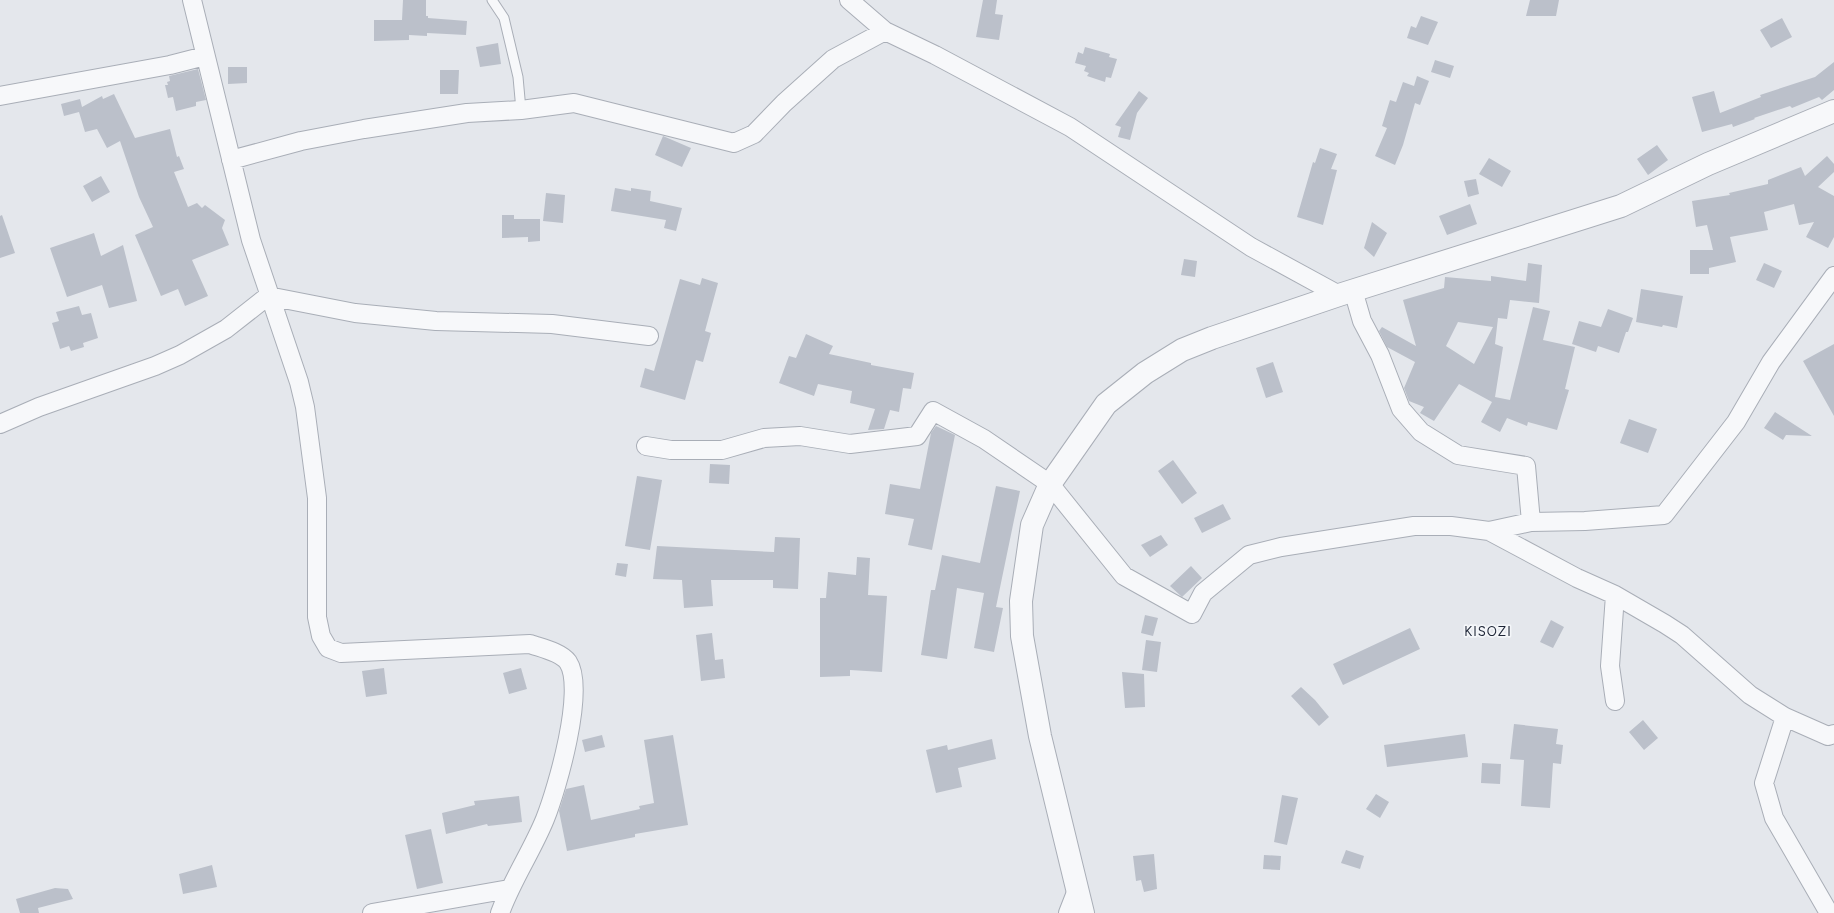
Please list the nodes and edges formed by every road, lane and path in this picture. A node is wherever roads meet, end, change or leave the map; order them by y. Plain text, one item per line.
1 (192, 0) edge
2 (492, 0) edge
3 (849, 0) edge
4 (885, 31) junction
5 (205, 56) junction
6 (0, 96) edge
7 (521, 110) junction
8 (1834, 111) edge
9 (231, 160) junction
10 (1834, 276) edge
11 (1346, 292) junction
12 (268, 296) junction
13 (649, 336) dead end
14 (0, 424) edge
15 (646, 446) dead end
16 (1050, 484) junction
17 (1531, 522) junction
18 (1489, 531) junction
19 (1615, 595) junction
20 (1615, 701) dead end
21 (1785, 716) junction
22 (1834, 734) edge
23 (509, 889) junction
24 (1077, 890) junction
25 (372, 913) edge
26 (500, 913) edge
27 (1068, 913) edge
28 (1083, 913) edge
29 (1829, 913) edge

1 - 5 street
2 - 7 lane
3 - 4 street
4 - 7 street
4 - 11 street
5 - 6 street
5 - 9 street
7 - 9 street
8 - 11 street
9 - 12 street
10 - 17 street
11 - 16 street
11 - 17 street
12 - 13 street
12 - 14 street
12 - 23 street
15 - 16 street
16 - 18 street
16 - 24 street
17 - 18 street
18 - 19 street
19 - 20 street
19 - 21 street
21 - 22 street
21 - 29 street
23 - 25 street
23 - 26 street
24 - 27 street
24 - 28 street

